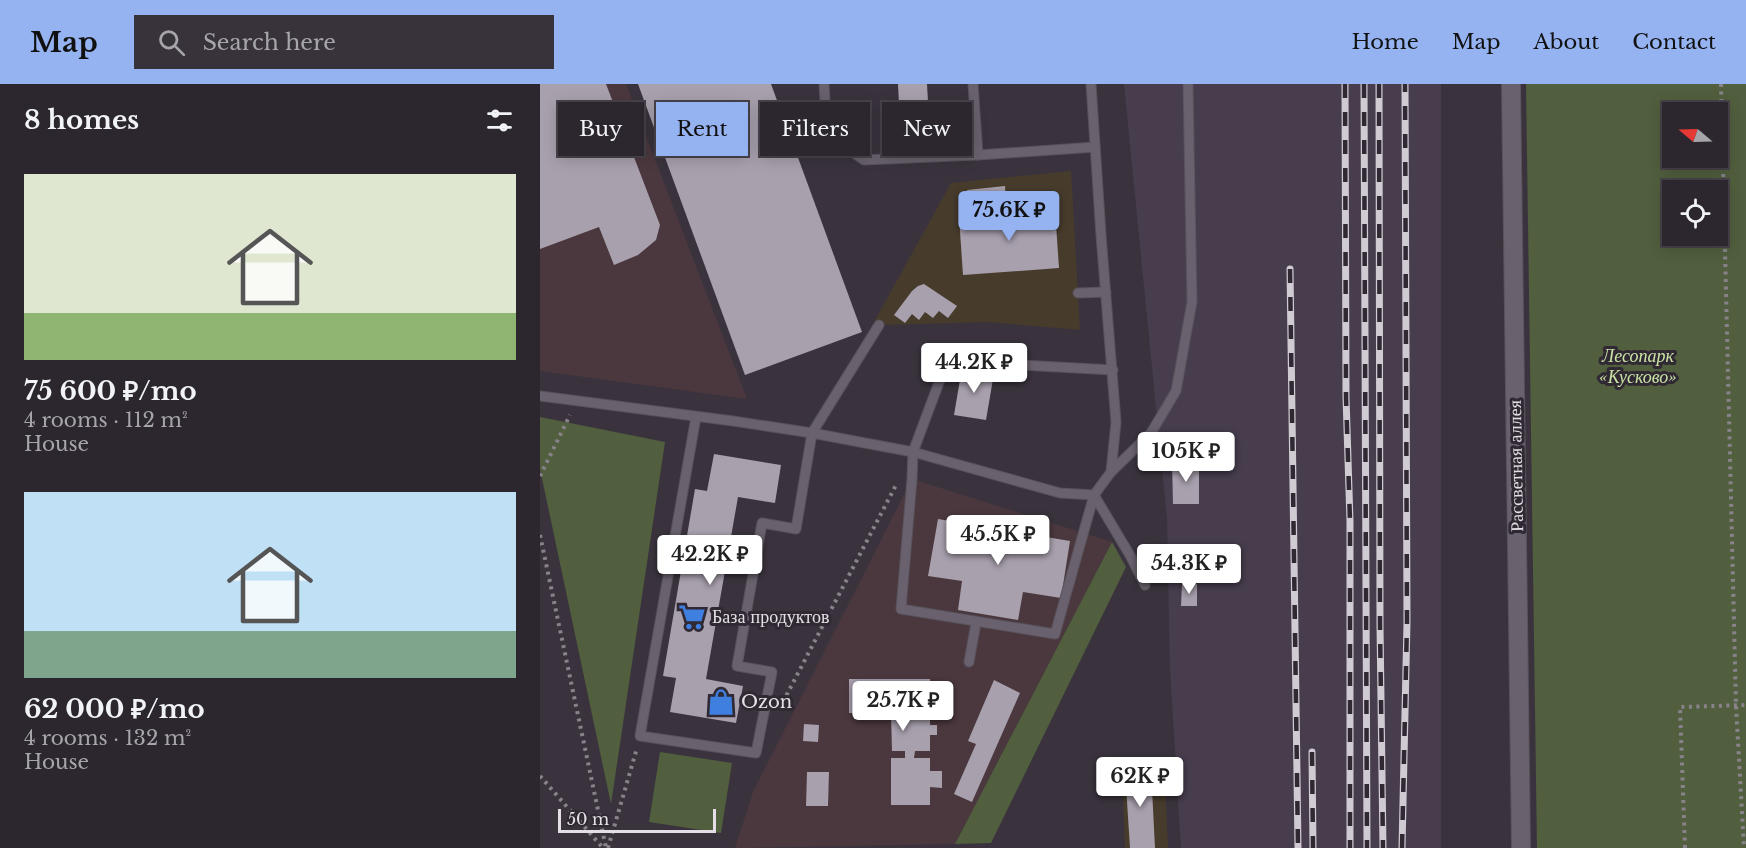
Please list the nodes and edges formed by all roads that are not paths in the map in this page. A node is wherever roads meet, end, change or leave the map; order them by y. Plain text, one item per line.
1 (824, 84) edge
2 (973, 84) edge
3 (1091, 84) edge
4 (1188, 84) edge
5 (1511, 84) edge
6 (1095, 147) junction
7 (978, 155) junction
8 (1106, 292) junction
9 (1078, 293) dead end
10 (879, 325) dead end
11 (1113, 370) junction
12 (540, 396) edge
13 (696, 417) junction
14 (812, 433) junction
15 (913, 452) junction
16 (1111, 472) junction
17 (1094, 495) junction
18 (1145, 585) dead end
19 (976, 623) junction
20 (969, 662) dead end
21 (1521, 848) edge

1 - 7 lane
2 - 7 lane
3 - 6 lane
4 - 16 lane
5 - 21 street, Рассветная аллея
6 - 7 lane
6 - 8 lane
8 - 9 lane
8 - 11 lane
10 - 14 lane
11 - 15 lane
11 - 16 lane
12 - 13 lane
13 - 14 lane
13 - 14 lane
14 - 15 lane
15 - 17 lane
15 - 19 lane
16 - 17 lane
17 - 18 lane
17 - 19 lane
19 - 20 lane

